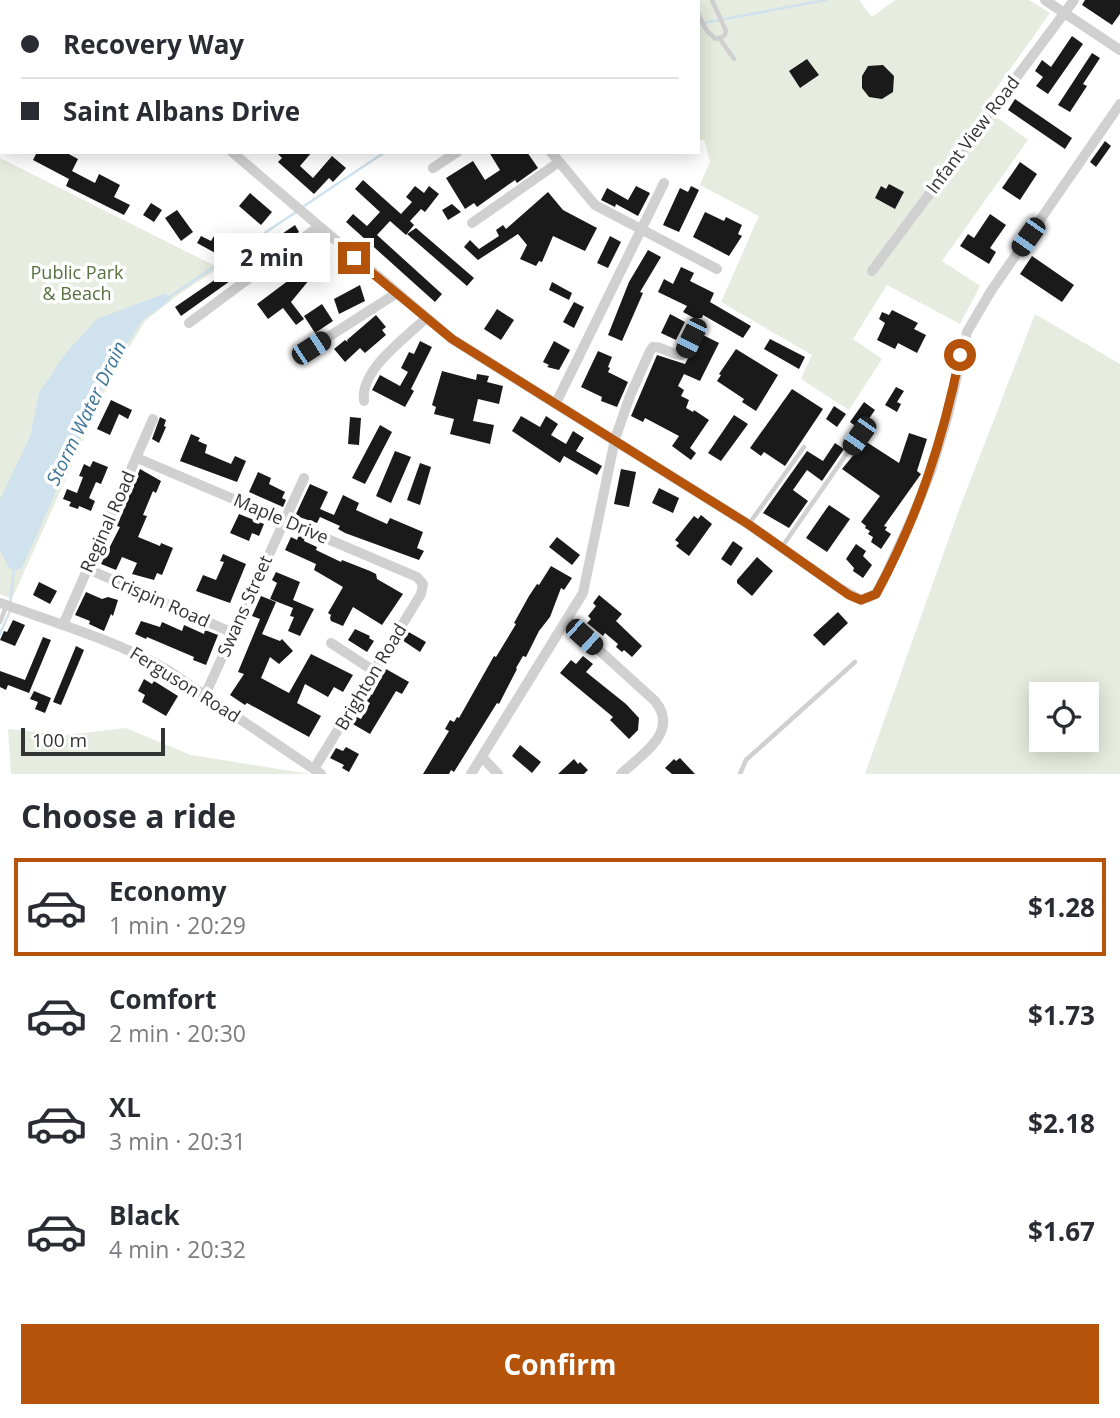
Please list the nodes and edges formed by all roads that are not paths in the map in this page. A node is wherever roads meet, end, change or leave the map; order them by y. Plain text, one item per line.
1 (712, 0) edge
2 (1045, 0) edge
3 (1074, 0) edge
4 (1064, 13) junction
5 (700, 18) edge
6 (720, 39) junction
7 (1120, 50) edge
8 (734, 59) dead end
9 (1120, 104) edge
10 (234, 154) edge
11 (454, 154) edge
12 (553, 154) edge
13 (559, 162) junction
14 (433, 168) dead end
15 (664, 183) dead end
16 (472, 223) dead end
17 (318, 227) junction
18 (642, 229) junction
19 (717, 269) dead end
20 (872, 271) dead end
21 (397, 293) junction
22 (426, 318) junction
23 (189, 323) dead end
24 (698, 324) dead end
25 (311, 348) dead end
26 (364, 401) dead end
27 (556, 403) junction
28 (153, 419) dead end
29 (859, 436) dead end
30 (615, 439) junction
31 (804, 447) dead end
32 (137, 458) junction
33 (304, 478) dead end
34 (284, 520) junction
35 (748, 524) junction
36 (782, 548) junction
37 (88, 569) junction
38 (423, 584) joint
39 (3, 604) edge
40 (566, 621) junction
41 (0, 622) edge
42 (62, 625) junction
43 (233, 633) junction
44 (331, 643) dead end
45 (855, 662) dead end
46 (374, 671) junction
47 (205, 695) junction
48 (482, 757) junction
49 (318, 772) edge
50 (471, 774) edge
51 (498, 774) edge
52 (621, 774) edge
53 (740, 774) edge

1 - 6 lane
2 - 4 street
3 - 4 street, Infant View Road
4 - 7 street
4 - 20 street, Infant View Road
5 - 6 lane
6 - 8 lane
9 - 36 street
10 - 17 street
11 - 14 street
12 - 13 street
13 - 16 street
13 - 18 street
15 - 18 street
17 - 21 street
17 - 23 street
18 - 19 street
18 - 27 street
21 - 22 street
21 - 25 street
22 - 26 street
22 - 27 street
24 - 30 street
27 - 30 street
28 - 32 street, Reginal Road
29 - 36 lane
30 - 35 street
30 - 40 street
31 - 35 lane
32 - 34 street, Maple Drive
32 - 37 street, Reginal Road
33 - 34 street, Swans Street
34 - 38 street, Maple Drive
34 - 43 street, Swans Street
35 - 36 street
37 - 42 street, Reginal Road
37 - 43 street, Crispin Road
38 - 46 street, Brighton Road
39 - 41 lane
39 - 42 street, Ferguson Road
40 - 48 street
40 - 52 street
42 - 47 street, Ferguson Road
43 - 47 street, Swans Street
44 - 46 street
45 - 53 lane
46 - 49 street, Brighton Road
47 - 49 street, Ferguson Road
48 - 50 street
48 - 51 street

